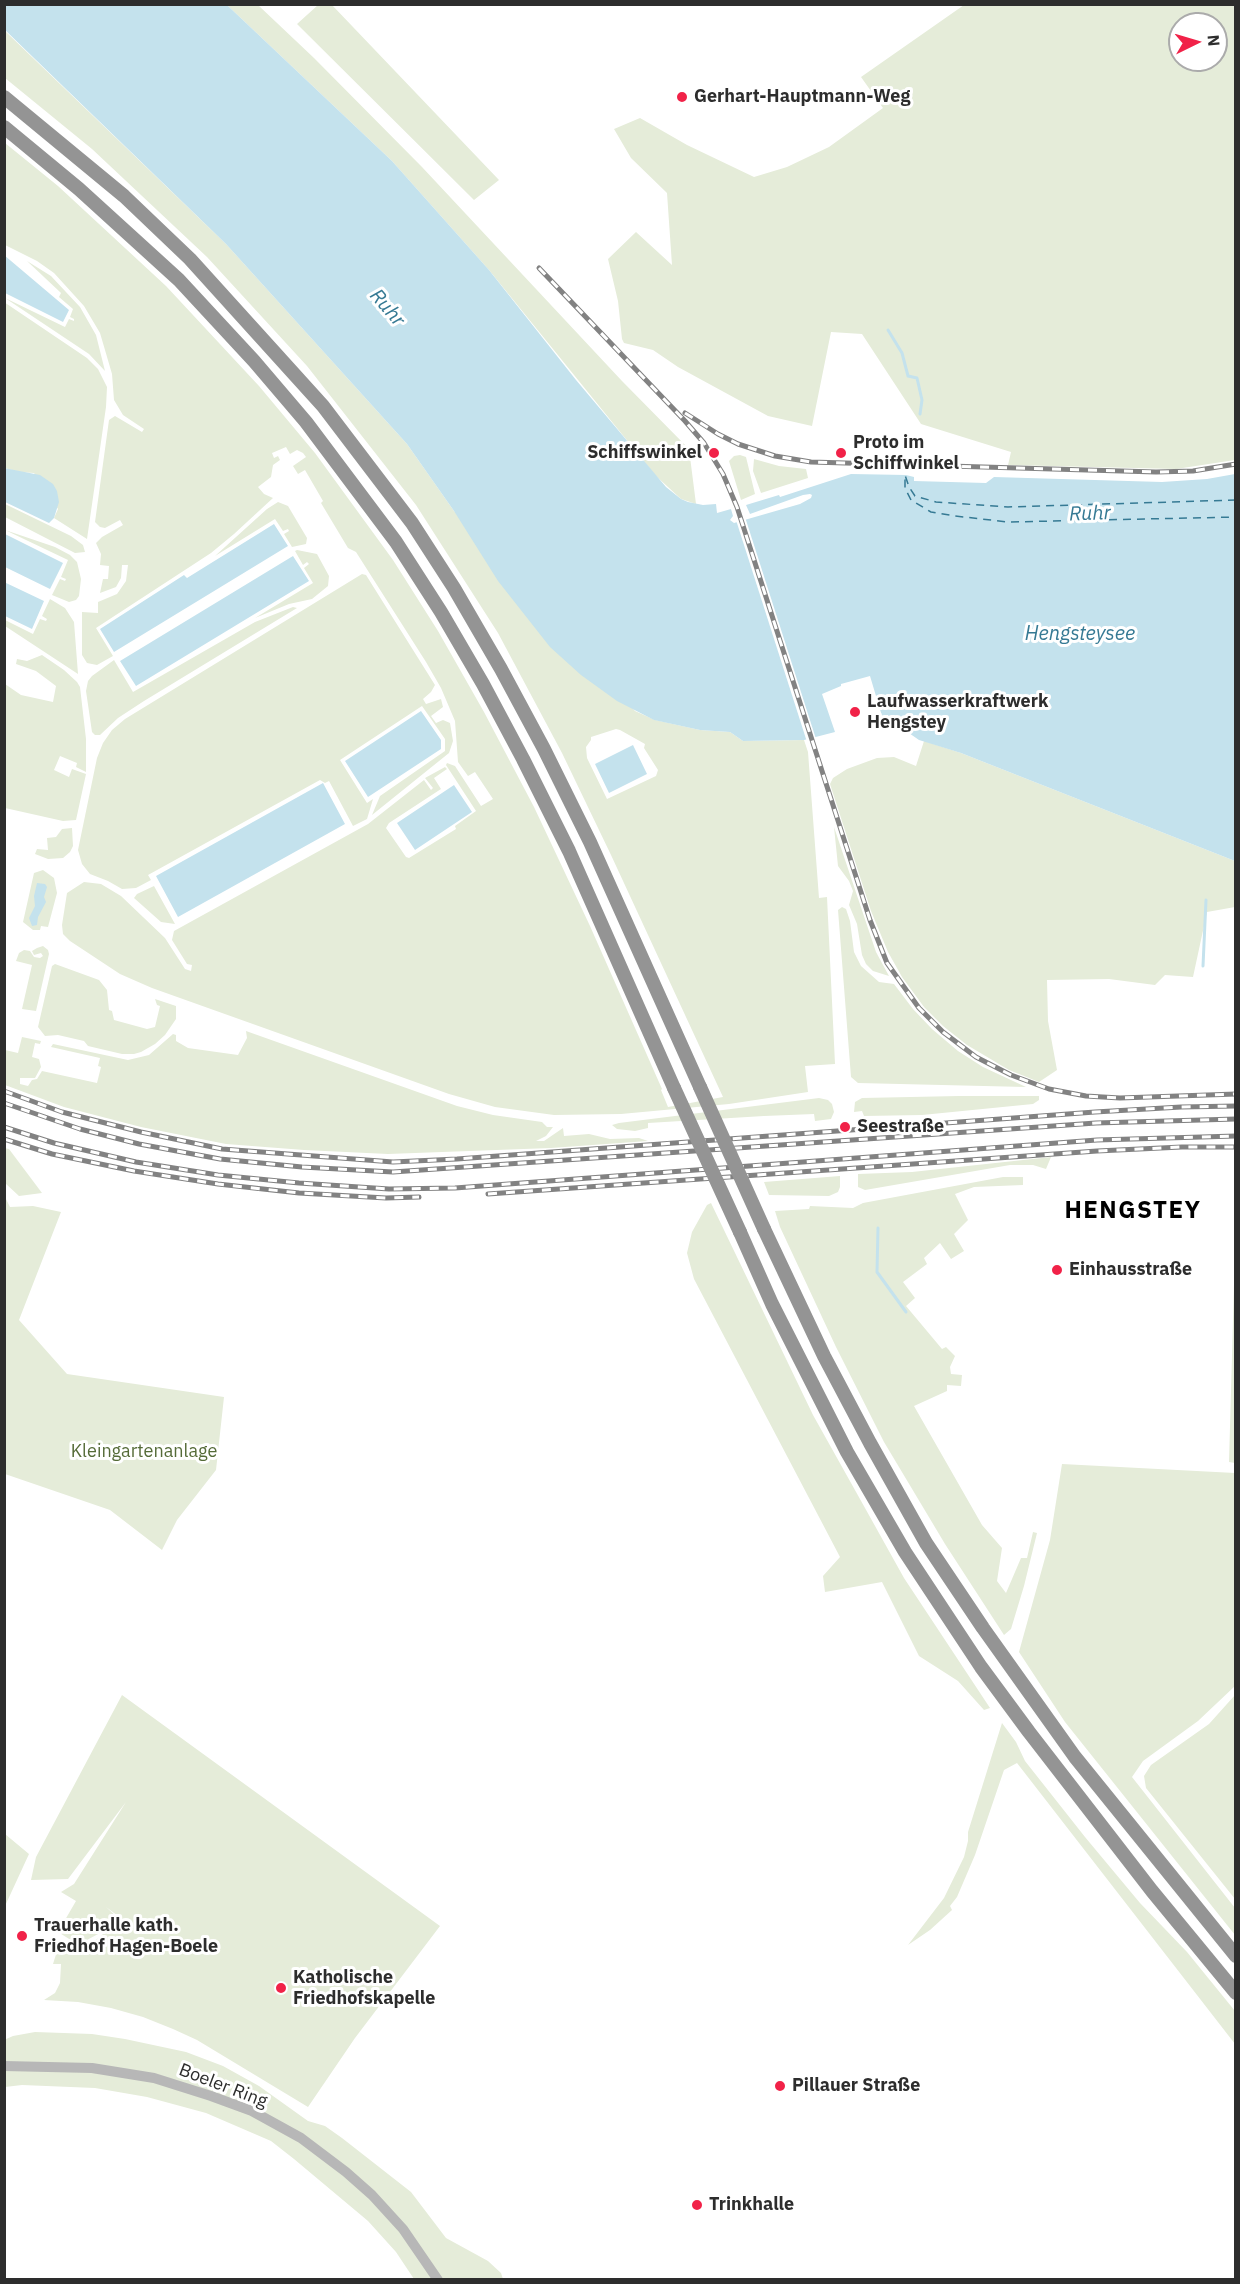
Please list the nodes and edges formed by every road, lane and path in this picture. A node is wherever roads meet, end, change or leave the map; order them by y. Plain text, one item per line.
1 (4, 97) edge
2 (4, 127) edge
3 (1236, 1956) edge
4 (1236, 1993) edge
5 (4, 2067) edge
6 (438, 2280) edge

1 - 3 highway, bridge
2 - 4 highway, bridge
5 - 6 main road, Boeler Ring

